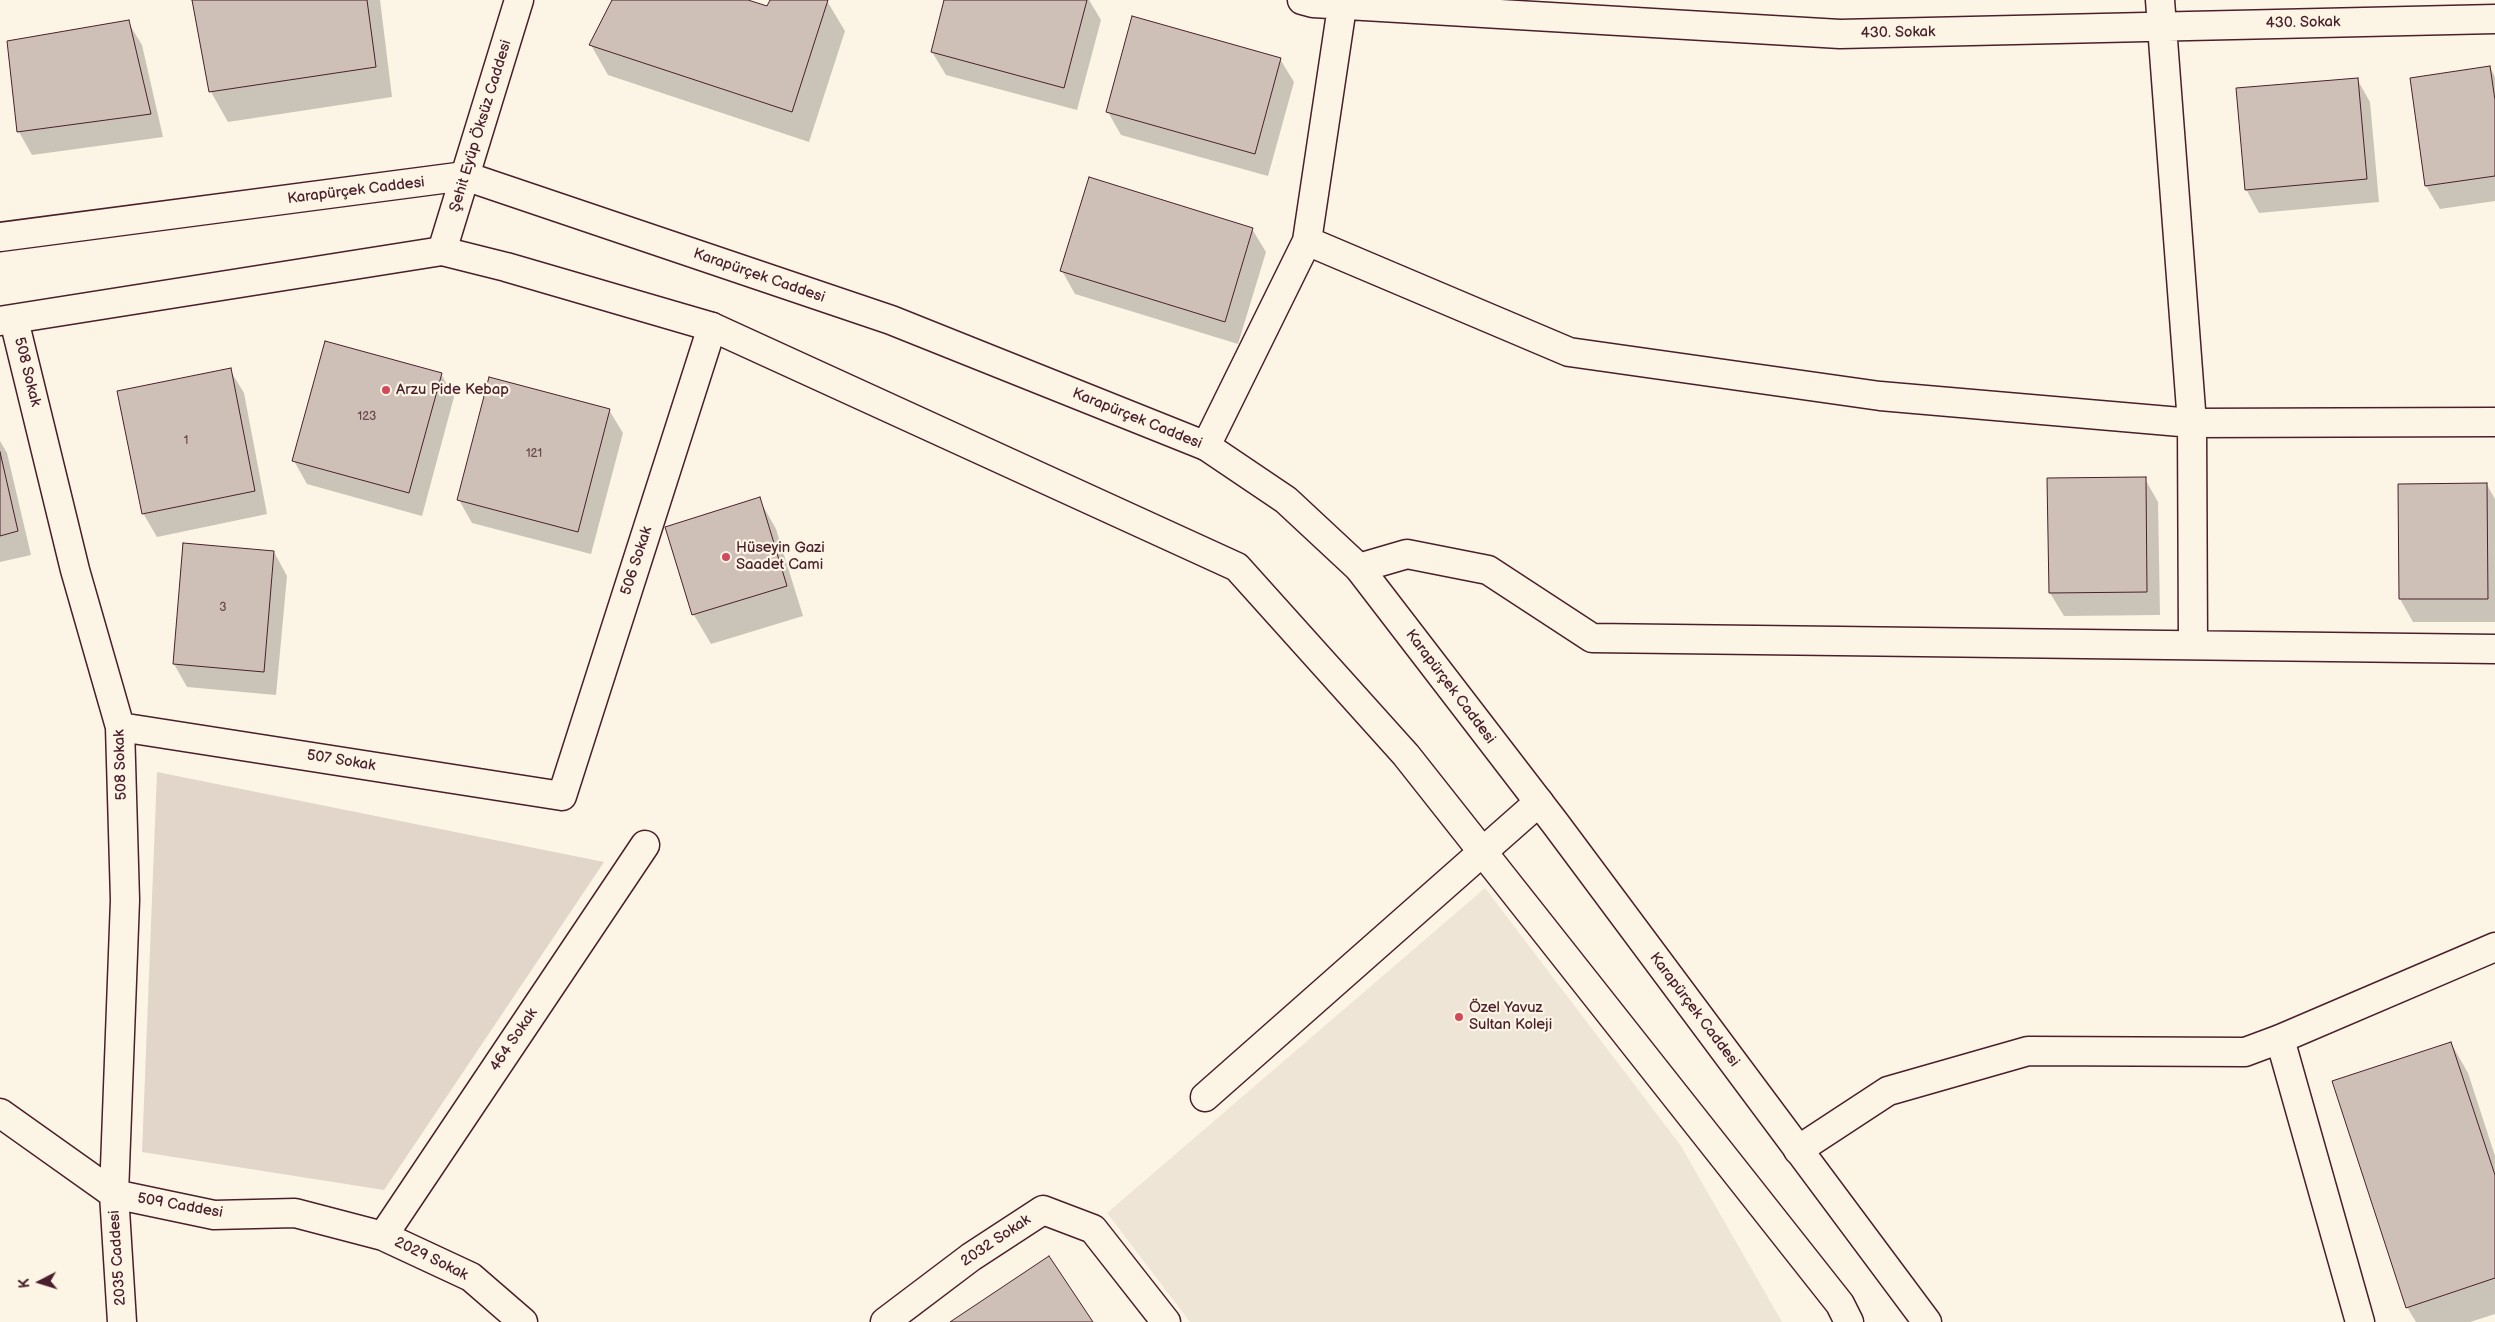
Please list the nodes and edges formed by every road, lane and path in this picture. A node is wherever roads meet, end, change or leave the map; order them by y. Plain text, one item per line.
1 (519, 0) edge
2 (1302, 0) edge
3 (1342, 2) edge
4 (2161, 13) edge
5 (2495, 19) edge
6 (465, 176) junction
7 (0, 237) edge
8 (1307, 241) junction
9 (442, 251) junction
10 (7, 321) edge
11 (712, 327) junction
12 (2495, 422) edge
13 (2192, 423) junction
14 (1206, 446) junction
15 (1359, 568) junction
16 (2193, 645) junction
17 (2495, 649) edge
18 (120, 727) junction
19 (562, 796) joint
20 (1539, 802) junction
21 (645, 845) dead end
22 (1484, 853) junction
23 (2495, 947) edge
24 (2280, 1039) junction
25 (1205, 1097) dead end
26 (0, 1113) edge
27 (1798, 1150) junction
28 (114, 1194) junction
29 (383, 1236) junction
30 (122, 1322) edge
31 (523, 1322) edge
32 (885, 1322) edge
33 (1166, 1322) edge
34 (1849, 1322) edge
35 (1927, 1322) edge
36 (2360, 1322) edge

1 - 6 street, Şehit Eyüp Öksüz Caddesi
2 - 3 street, 430. Sokak
3 - 4 street, 430. Sokak
3 - 8 street
4 - 5 street, 430. Sokak
4 - 13 street
6 - 7 street, Karapürçek Caddesi
6 - 9 street, Şehit Eyüp Öksüz Caddesi
6 - 14 street, Karapürçek Caddesi
8 - 13 street
8 - 14 street
9 - 10 street
9 - 11 street
10 - 18 street, 508 Sokak
11 - 19 street, 506 Sokak
11 - 22 street
12 - 13 street
13 - 16 street
14 - 15 street, Karapürçek Caddesi
15 - 16 street
15 - 20 street, Karapürçek Caddesi
16 - 17 street
18 - 19 street, 507 Sokak
18 - 28 street, 508 Sokak
20 - 22 street
20 - 27 street, Karapürçek Caddesi
21 - 29 street, 464 Sokak
22 - 25 street
22 - 34 street
23 - 24 street
24 - 27 street
24 - 36 street
26 - 28 street, 509 Caddesi
27 - 35 street, Karapürçek Caddesi
28 - 29 street, 509 Caddesi
28 - 30 street, 2035 Caddesi
29 - 31 street, 2029 Sokak
32 - 33 street, 2032 Sokak

